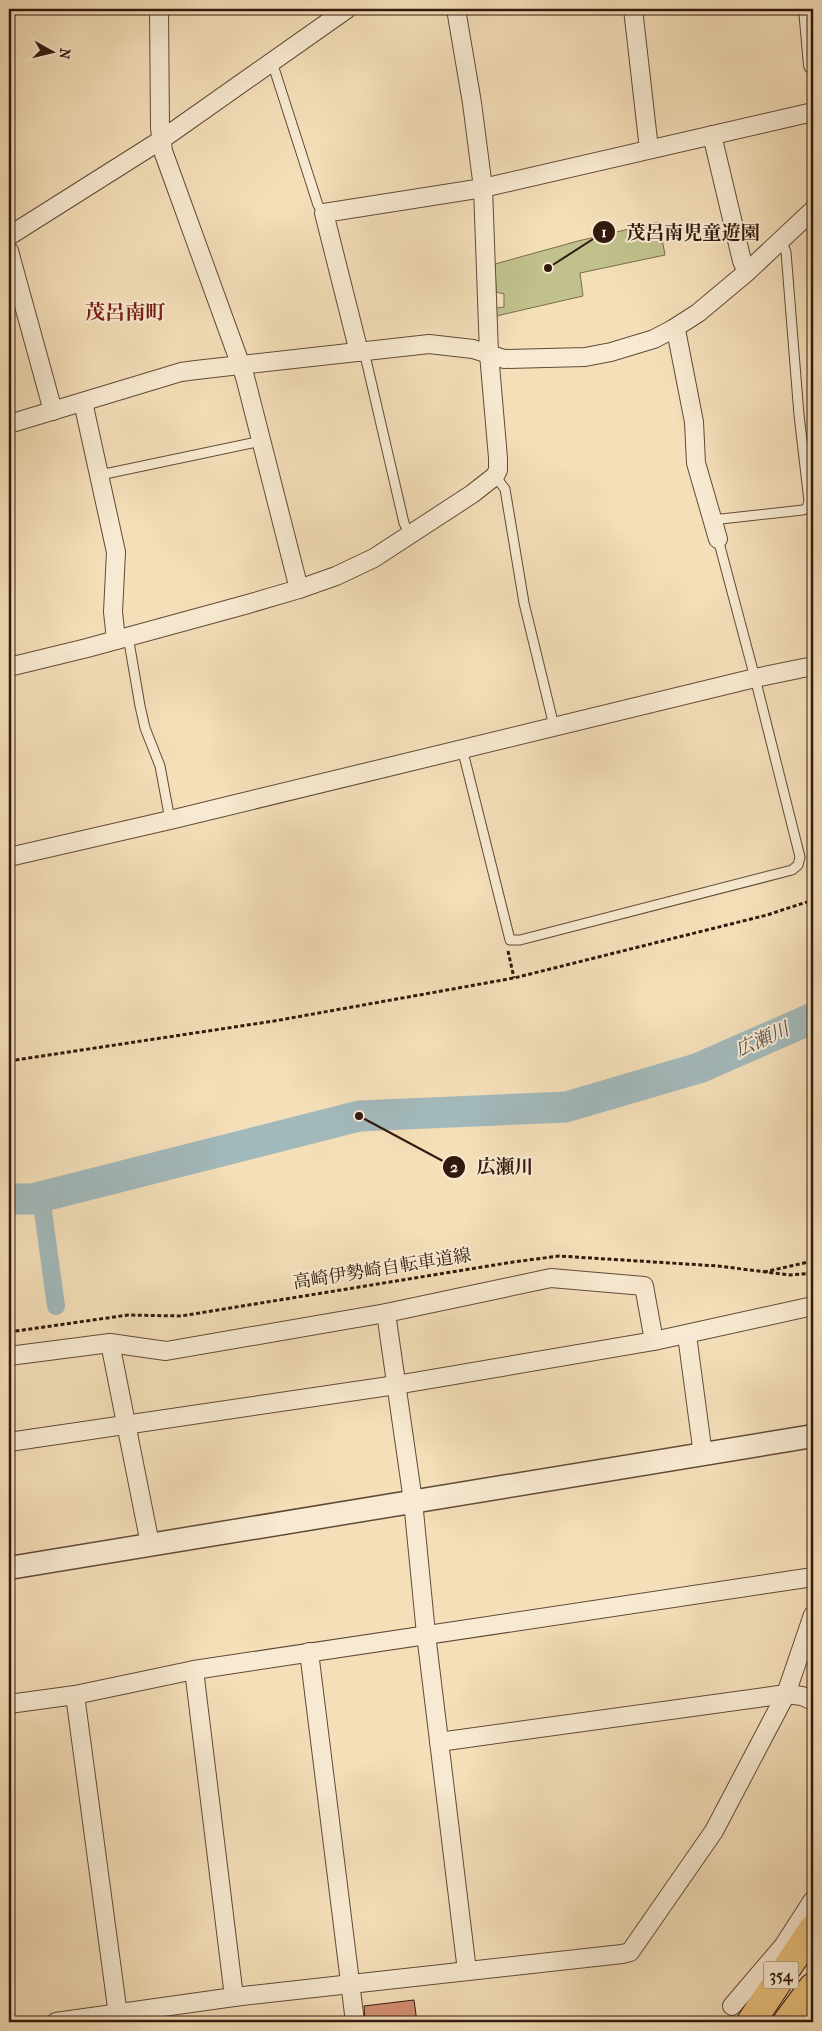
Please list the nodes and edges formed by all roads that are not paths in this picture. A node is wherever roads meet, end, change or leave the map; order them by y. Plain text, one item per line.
1 (160, 9) edge
2 (347, 9) edge
3 (456, 9) edge
4 (632, 9) edge
5 (808, 9) edge
6 (272, 62) junction
7 (813, 65) edge
8 (813, 112) edge
9 (712, 135) junction
10 (161, 140) junction
11 (649, 149) junction
12 (483, 188) junction
13 (813, 210) edge
14 (324, 213) junction
15 (9, 236) edge
16 (781, 240) junction
17 (9, 251) edge
18 (747, 272) junction
19 (673, 330) junction
20 (361, 352) junction
21 (489, 354) junction
22 (240, 366) junction
23 (83, 402) junction
24 (53, 411) junction
25 (9, 424) edge
26 (261, 441) junction
27 (100, 475) junction
28 (495, 476) junction
29 (711, 520) junction
30 (410, 535) junction
31 (718, 539) joint
32 (299, 589) junction
33 (122, 638) junction
34 (9, 666) edge
35 (813, 666) edge
36 (755, 678) junction
37 (554, 726) junction
38 (462, 748) junction
39 (170, 820) junction
40 (9, 857) edge
41 (813, 1306) edge
42 (386, 1313) junction
43 (687, 1335) junction
44 (654, 1341) junction
45 (110, 1343) junction
46 (9, 1356) edge
47 (396, 1385) junction
48 (127, 1424) junction
49 (813, 1436) edge
50 (9, 1442) edge
51 (703, 1455) junction
52 (413, 1500) junction
53 (150, 1544) junction
54 (9, 1568) edge
55 (813, 1577) edge
56 (813, 1615) edge
57 (426, 1634) junction
58 (309, 1652) junction
59 (194, 1670) junction
60 (786, 1694) junction
61 (76, 1695) junction
62 (813, 1702) edge
63 (9, 1704) edge
64 (440, 1742) junction
65 (813, 1900) edge
66 (813, 1929) edge
67 (784, 1945) junction
68 (467, 1971) junction
69 (783, 1973) junction
70 (350, 1985) junction
71 (813, 1987) edge
72 (234, 1997) junction
73 (118, 2014) junction
74 (741, 2014) edge
75 (56, 2022) edge
76 (355, 2022) edge
77 (787, 2022) edge

1 - 10 street
2 - 6 street
3 - 12 street
4 - 11 street
5 - 7 street
6 - 10 street
6 - 14 lane
8 - 9 street
9 - 11 street
9 - 18 street
10 - 15 street
10 - 22 street
11 - 12 street
12 - 14 street
12 - 21 street
13 - 16 street
14 - 20 street
16 - 18 street
16 - 29 lane
17 - 24 street
18 - 19 street
19 - 21 street
19 - 29 street
20 - 21 street
20 - 22 street
20 - 30 lane
21 - 28 street
22 - 23 street
22 - 26 street
23 - 24 street
23 - 27 street
24 - 25 street
26 - 27 lane
26 - 32 street
27 - 33 street
28 - 30 street
28 - 37 lane
29 - 31 street
30 - 32 street
31 - 36 lane
32 - 33 street
33 - 34 street
33 - 39 lane
35 - 36 street
36 - 37 street
36 - 38 lane
37 - 38 street
38 - 39 street
39 - 40 street
41 - 43 street
42 - 44 street
42 - 45 street
42 - 47 street
43 - 44 street
43 - 51 street
44 - 47 street
45 - 46 street
45 - 48 street
47 - 48 street
47 - 52 street
48 - 50 street
48 - 53 street
49 - 51 street
51 - 52 street
52 - 53 street
52 - 57 street
53 - 54 street
55 - 57 street
56 - 60 street
57 - 58 street
57 - 64 street
58 - 59 street
58 - 70 street
59 - 61 street
59 - 72 street
60 - 62 street
60 - 64 street
60 - 68 street
61 - 63 street
61 - 73 street
64 - 68 street
65 - 67 street
66 - 69 highway, 354
67 - 69 street
67 - 74 street
68 - 70 street
69 - 74 highway, 354
70 - 72 street
70 - 76 street
71 - 77 highway, 354
72 - 73 street
73 - 75 street

